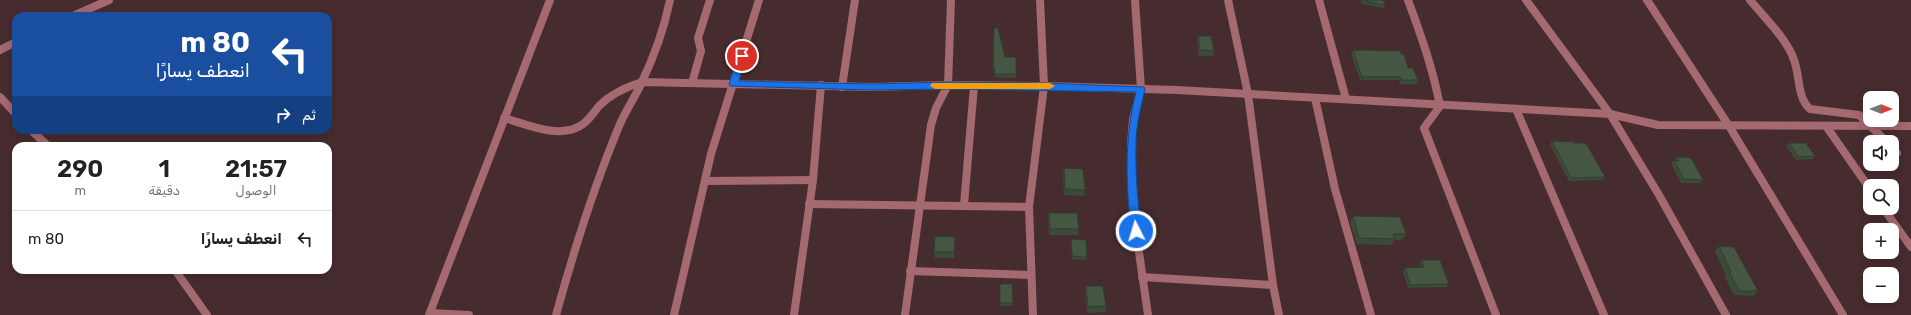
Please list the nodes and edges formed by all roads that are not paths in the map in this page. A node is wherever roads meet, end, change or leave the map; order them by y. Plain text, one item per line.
1 (109, 0) edge
2 (550, 0) edge
3 (670, 0) edge
4 (710, 0) edge
5 (759, 0) edge
6 (855, 0) edge
7 (952, 0) edge
8 (1040, 0) edge
9 (1135, 0) edge
10 (1228, 0) edge
11 (1319, 0) edge
12 (1408, 0) edge
13 (1526, 0) edge
14 (1647, 0) edge
15 (1750, 0) edge
16 (82, 12) edge
17 (12, 44) edge
18 (0, 50) edge
19 (642, 82) junction
20 (692, 83) junction
21 (733, 84) junction
22 (821, 85) junction
23 (948, 85) junction
24 (842, 86) junction
25 (974, 86) junction
26 (1044, 86) junction
27 (1141, 89) junction
28 (1248, 94) junction
29 (0, 97) edge
30 (1315, 98) junction
31 (1346, 99) junction
32 (1440, 106) junction
33 (1516, 109) junction
34 (12, 110) edge
35 (1610, 114) junction
36 (504, 118) junction
37 (1863, 119) edge
38 (1729, 126) junction
39 (1826, 126) junction
40 (1863, 126) edge
41 (1899, 126) edge
42 (1911, 126) edge
43 (1872, 127) edge
44 (35, 134) edge
45 (1880, 135) edge
46 (44, 142) edge
47 (1863, 179) edge
48 (813, 180) junction
49 (705, 181) junction
50 (809, 204) junction
51 (920, 205) junction
52 (964, 205) junction
53 (1029, 207) junction
54 (1888, 215) edge
55 (1911, 247) edge
56 (910, 271) junction
57 (178, 274) edge
58 (1031, 275) junction
59 (1142, 277) junction
60 (1273, 285) junction
61 (430, 314) edge
62 (207, 315) edge
63 (469, 315) edge
64 (556, 315) edge
65 (674, 315) edge
66 (794, 315) edge
67 (905, 315) edge
68 (1033, 315) edge
69 (1148, 315) edge
70 (1279, 315) edge
71 (1371, 315) edge
72 (1496, 315) edge
73 (1604, 315) edge
74 (1726, 315) edge
75 (1843, 315) edge

1 - 16 street
2 - 36 street
3 - 19 street
4 - 20 street
5 - 21 street
6 - 24 street
7 - 23 street
8 - 26 street
9 - 27 street
10 - 28 street
11 - 31 street
12 - 32 street
13 - 35 street
14 - 38 street
15 - 37 street
17 - 18 street
19 - 20 street
19 - 36 street
19 - 64 street
20 - 21 street
21 - 22 street
21 - 49 street
22 - 24 street
22 - 48 street
23 - 24 street
23 - 25 street
23 - 51 street
25 - 26 street
25 - 52 street
26 - 27 street
26 - 53 street
27 - 28 street
27 - 59 street
28 - 30 street
28 - 60 street
29 - 34 street
30 - 31 street
30 - 71 street
31 - 32 street
32 - 33 street
32 - 72 street
33 - 35 street
33 - 73 street
35 - 38 street
35 - 74 street
36 - 61 street
38 - 39 street
38 - 75 street
39 - 40 street
39 - 47 street
41 - 42 street
43 - 45 street
44 - 46 street
48 - 49 street
48 - 50 street
49 - 65 street
50 - 51 street
50 - 66 street
51 - 52 street
51 - 56 street
52 - 53 street
53 - 58 street
54 - 55 street
56 - 58 street
56 - 67 street
57 - 62 street
58 - 68 street
59 - 60 street
59 - 69 street
60 - 70 street
61 - 63 street

